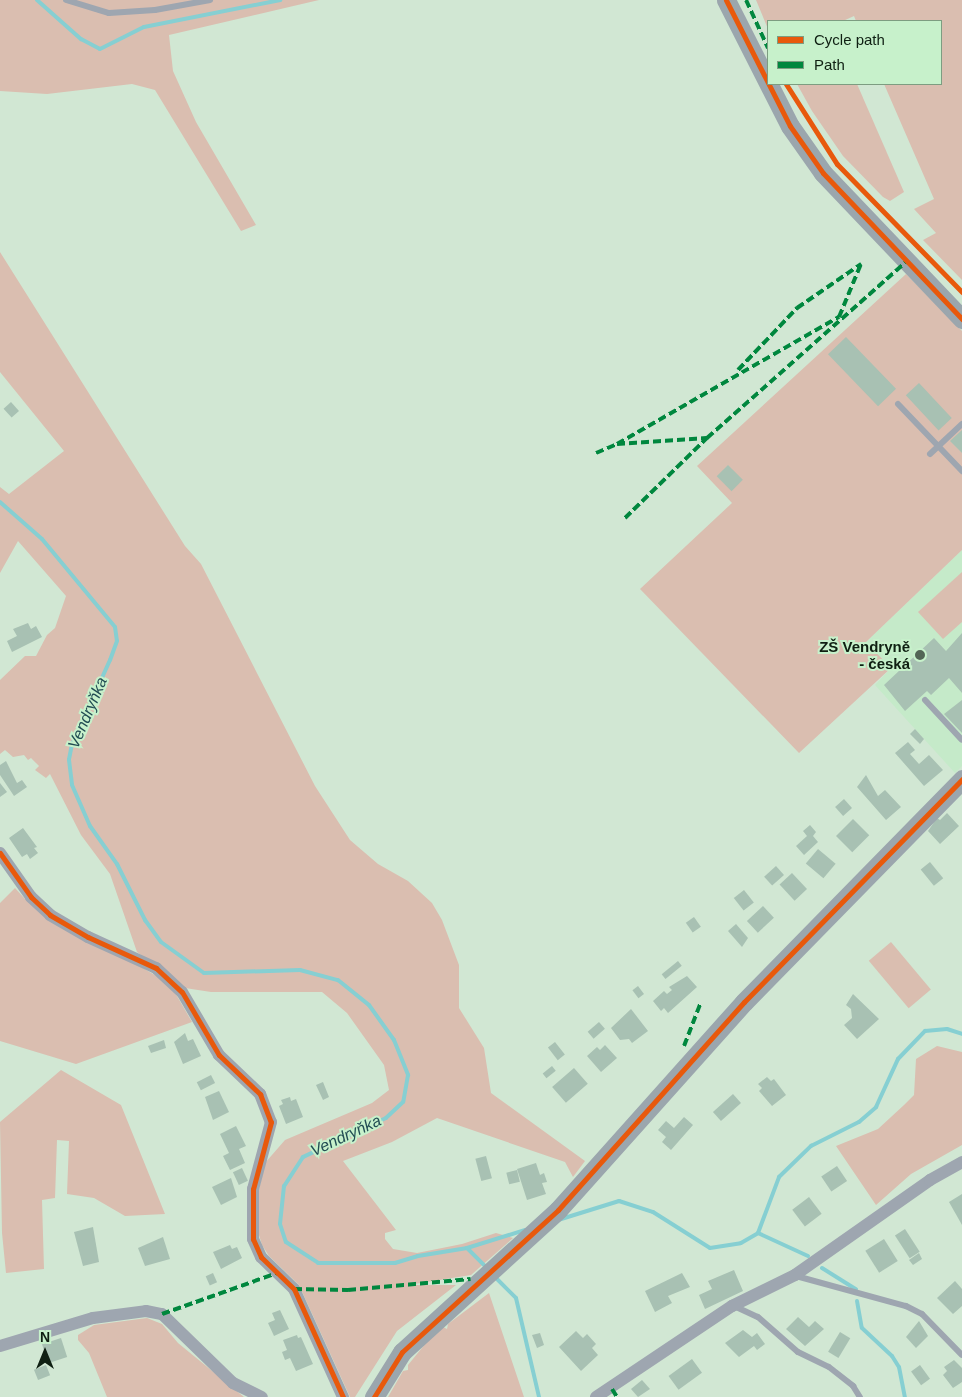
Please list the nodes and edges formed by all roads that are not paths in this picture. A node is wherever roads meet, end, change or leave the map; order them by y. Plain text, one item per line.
1 (66, 0) edge
2 (210, 0) edge
3 (726, 0) edge
4 (767, 81) edge
5 (769, 85) edge
6 (962, 319) edge
7 (898, 404) dead end
8 (962, 424) edge
9 (939, 446) junction
10 (930, 454) dead end
11 (962, 471) edge
12 (926, 700) dead end
13 (962, 740) edge
14 (962, 779) edge
15 (0, 853) edge
16 (962, 1162) edge
17 (795, 1275) junction
18 (732, 1306) junction
19 (0, 1346) edge
20 (962, 1355) edge
21 (262, 1397) edge
22 (343, 1397) edge
23 (374, 1397) edge
24 (596, 1397) edge
25 (860, 1397) edge

1 - 2 lane
3 - 4 street
5 - 6 street
7 - 9 lane
8 - 9 lane
9 - 10 lane
9 - 11 lane
12 - 13 lane
14 - 23 street
15 - 22 street
16 - 17 street
17 - 18 street
17 - 20 lane
18 - 24 street
18 - 25 lane
19 - 21 street

